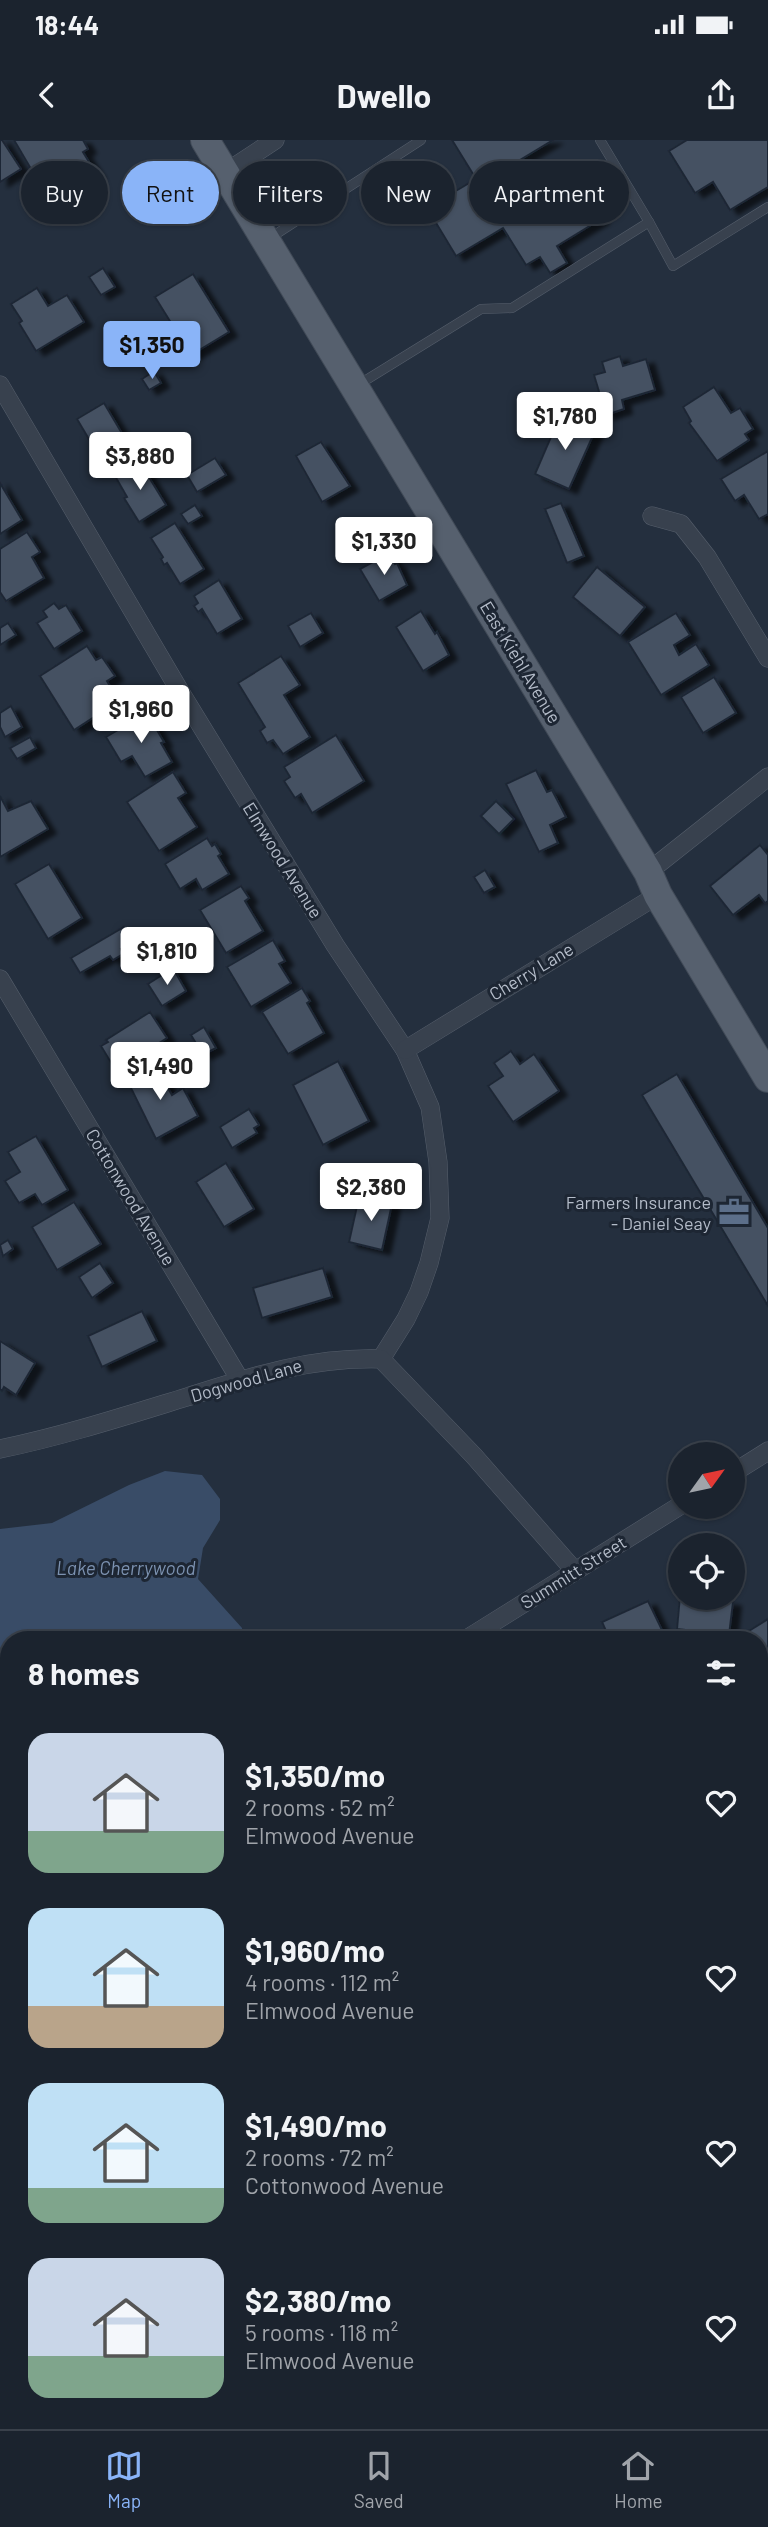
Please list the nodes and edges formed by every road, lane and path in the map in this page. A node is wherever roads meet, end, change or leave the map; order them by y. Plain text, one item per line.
1 (205, 140) edge
2 (275, 140) edge
3 (421, 140) edge
4 (600, 140) edge
5 (225, 173) junction
6 (768, 207) edge
7 (649, 222) junction
8 (266, 241) junction
9 (0, 385) edge
10 (354, 387) junction
11 (652, 516) dead end
12 (768, 658) edge
13 (768, 777) edge
14 (653, 884) junction
15 (0, 979) edge
16 (405, 1050) junction
17 (768, 1078) edge
18 (381, 1359) junction
19 (240, 1380) junction
20 (0, 1448) edge
21 (768, 1451) edge
22 (746, 1465) edge
23 (668, 1513) edge
24 (574, 1570) junction
25 (479, 1631) edge

1 - 5 main road, East Kiehl Avenue
2 - 5 street
3 - 8 lane
4 - 7 lane
5 - 8 main road, East Kiehl Avenue
6 - 7 lane
7 - 10 lane
8 - 10 main road, East Kiehl Avenue
9 - 16 street, Elmwood Avenue
10 - 14 main road, East Kiehl Avenue
11 - 12 street
13 - 14 street, Cherry Lane
14 - 16 street, Cherry Lane
14 - 17 main road, East Kiehl Avenue
15 - 19 street, Cottonwood Avenue
16 - 18 street, Elmwood Avenue
18 - 19 street, Dogwood Lane
18 - 24 street
19 - 20 street, Dogwood Lane
21 - 22 street
23 - 24 street, Summitt Street
24 - 25 street, Summitt Street

